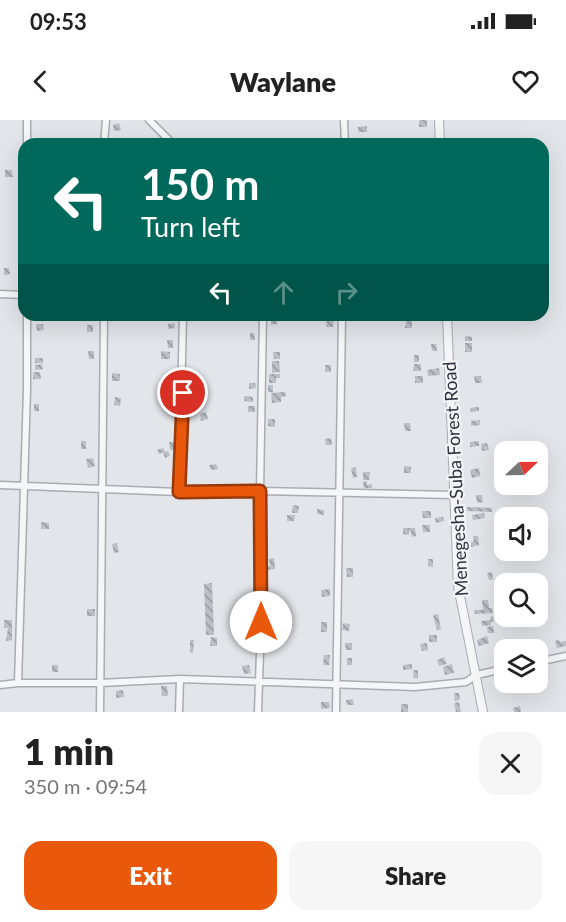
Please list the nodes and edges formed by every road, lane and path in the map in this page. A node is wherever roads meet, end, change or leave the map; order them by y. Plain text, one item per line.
1 (27, 120) edge
2 (106, 120) edge
3 (149, 120) edge
4 (344, 120) edge
5 (439, 120) edge
6 (27, 138) edge
7 (104, 138) edge
8 (167, 138) edge
9 (345, 138) edge
10 (440, 138) edge
11 (0, 294) edge
12 (18, 295) edge
13 (27, 321) edge
14 (104, 321) edge
15 (183, 321) edge
16 (263, 321) edge
17 (342, 321) edge
18 (447, 321) edge
19 (25, 484) junction
20 (0, 485) edge
21 (102, 489) junction
22 (260, 491) junction
23 (179, 492) junction
24 (340, 493) junction
25 (454, 495) junction
26 (566, 656) edge
27 (548, 660) edge
28 (494, 671) edge
29 (476, 675) junction
30 (180, 679) junction
31 (100, 682) junction
32 (258, 682) junction
33 (18, 683) junction
34 (0, 685) edge
35 (336, 686) junction
36 (100, 712) edge
37 (179, 712) edge
38 (258, 712) edge
39 (336, 712) edge
40 (483, 712) edge

1 - 6 street
2 - 7 street
3 - 8 street
4 - 9 street
5 - 10 street
11 - 12 street
13 - 19 street
14 - 21 street
15 - 23 street
16 - 22 street
17 - 24 street
18 - 25 street, Menegesha-Suba Forest Road
19 - 20 street
19 - 21 street
19 - 33 street
21 - 23 street
21 - 31 street
22 - 23 street
22 - 24 street
22 - 32 street
24 - 25 street
24 - 35 street
25 - 29 street, Menegesha-Suba Forest Road
26 - 27 street
28 - 29 street
29 - 35 street
29 - 40 street, Menegesha-Suba Forest Road
30 - 31 street
30 - 32 street
30 - 37 street
31 - 33 street
31 - 36 street
32 - 35 street
32 - 38 street
33 - 34 street
35 - 39 street

